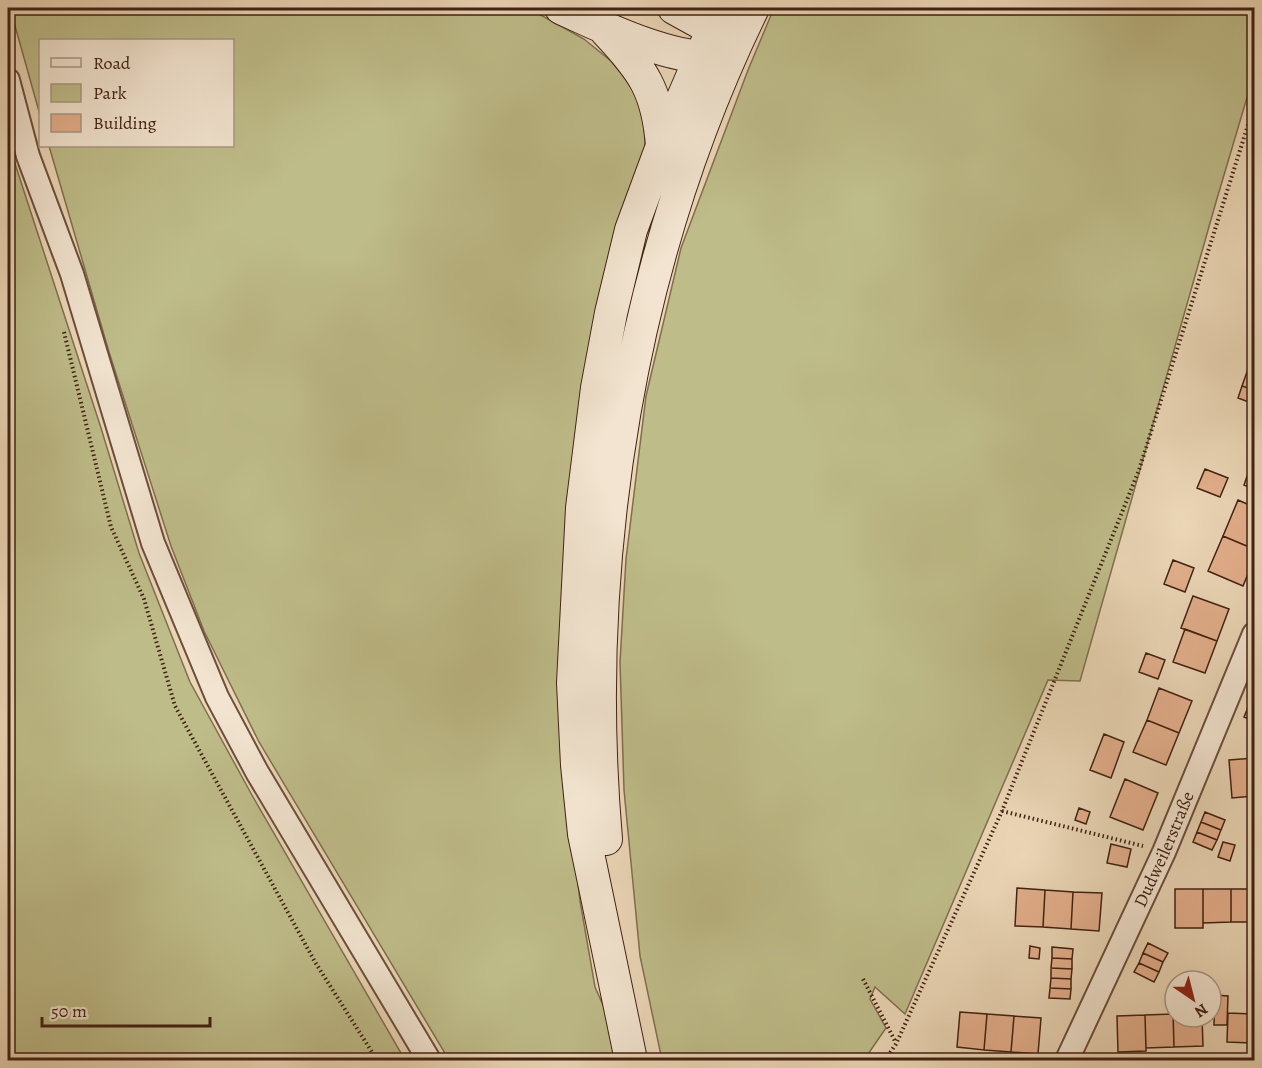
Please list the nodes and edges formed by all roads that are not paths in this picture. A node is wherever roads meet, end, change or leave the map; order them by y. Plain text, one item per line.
1 (561, 8) edge
2 (674, 8) edge
3 (753, 8) edge
4 (603, 28) junction
5 (711, 31) edge
6 (730, 54) junction
7 (8, 80) edge
8 (662, 146) junction
9 (1254, 633) edge
10 (620, 1016) junction
11 (429, 1060) edge
12 (631, 1060) edge
13 (1066, 1060) edge

1 - 4 main road
2 - 5 main road
3 - 6 main road
4 - 5 main road
4 - 8 main road
5 - 6 main road
5 - 8 main road
6 - 10 main road
7 - 11 street
8 - 10 main road
9 - 13 street, Dudweilerstraße
10 - 12 main road

